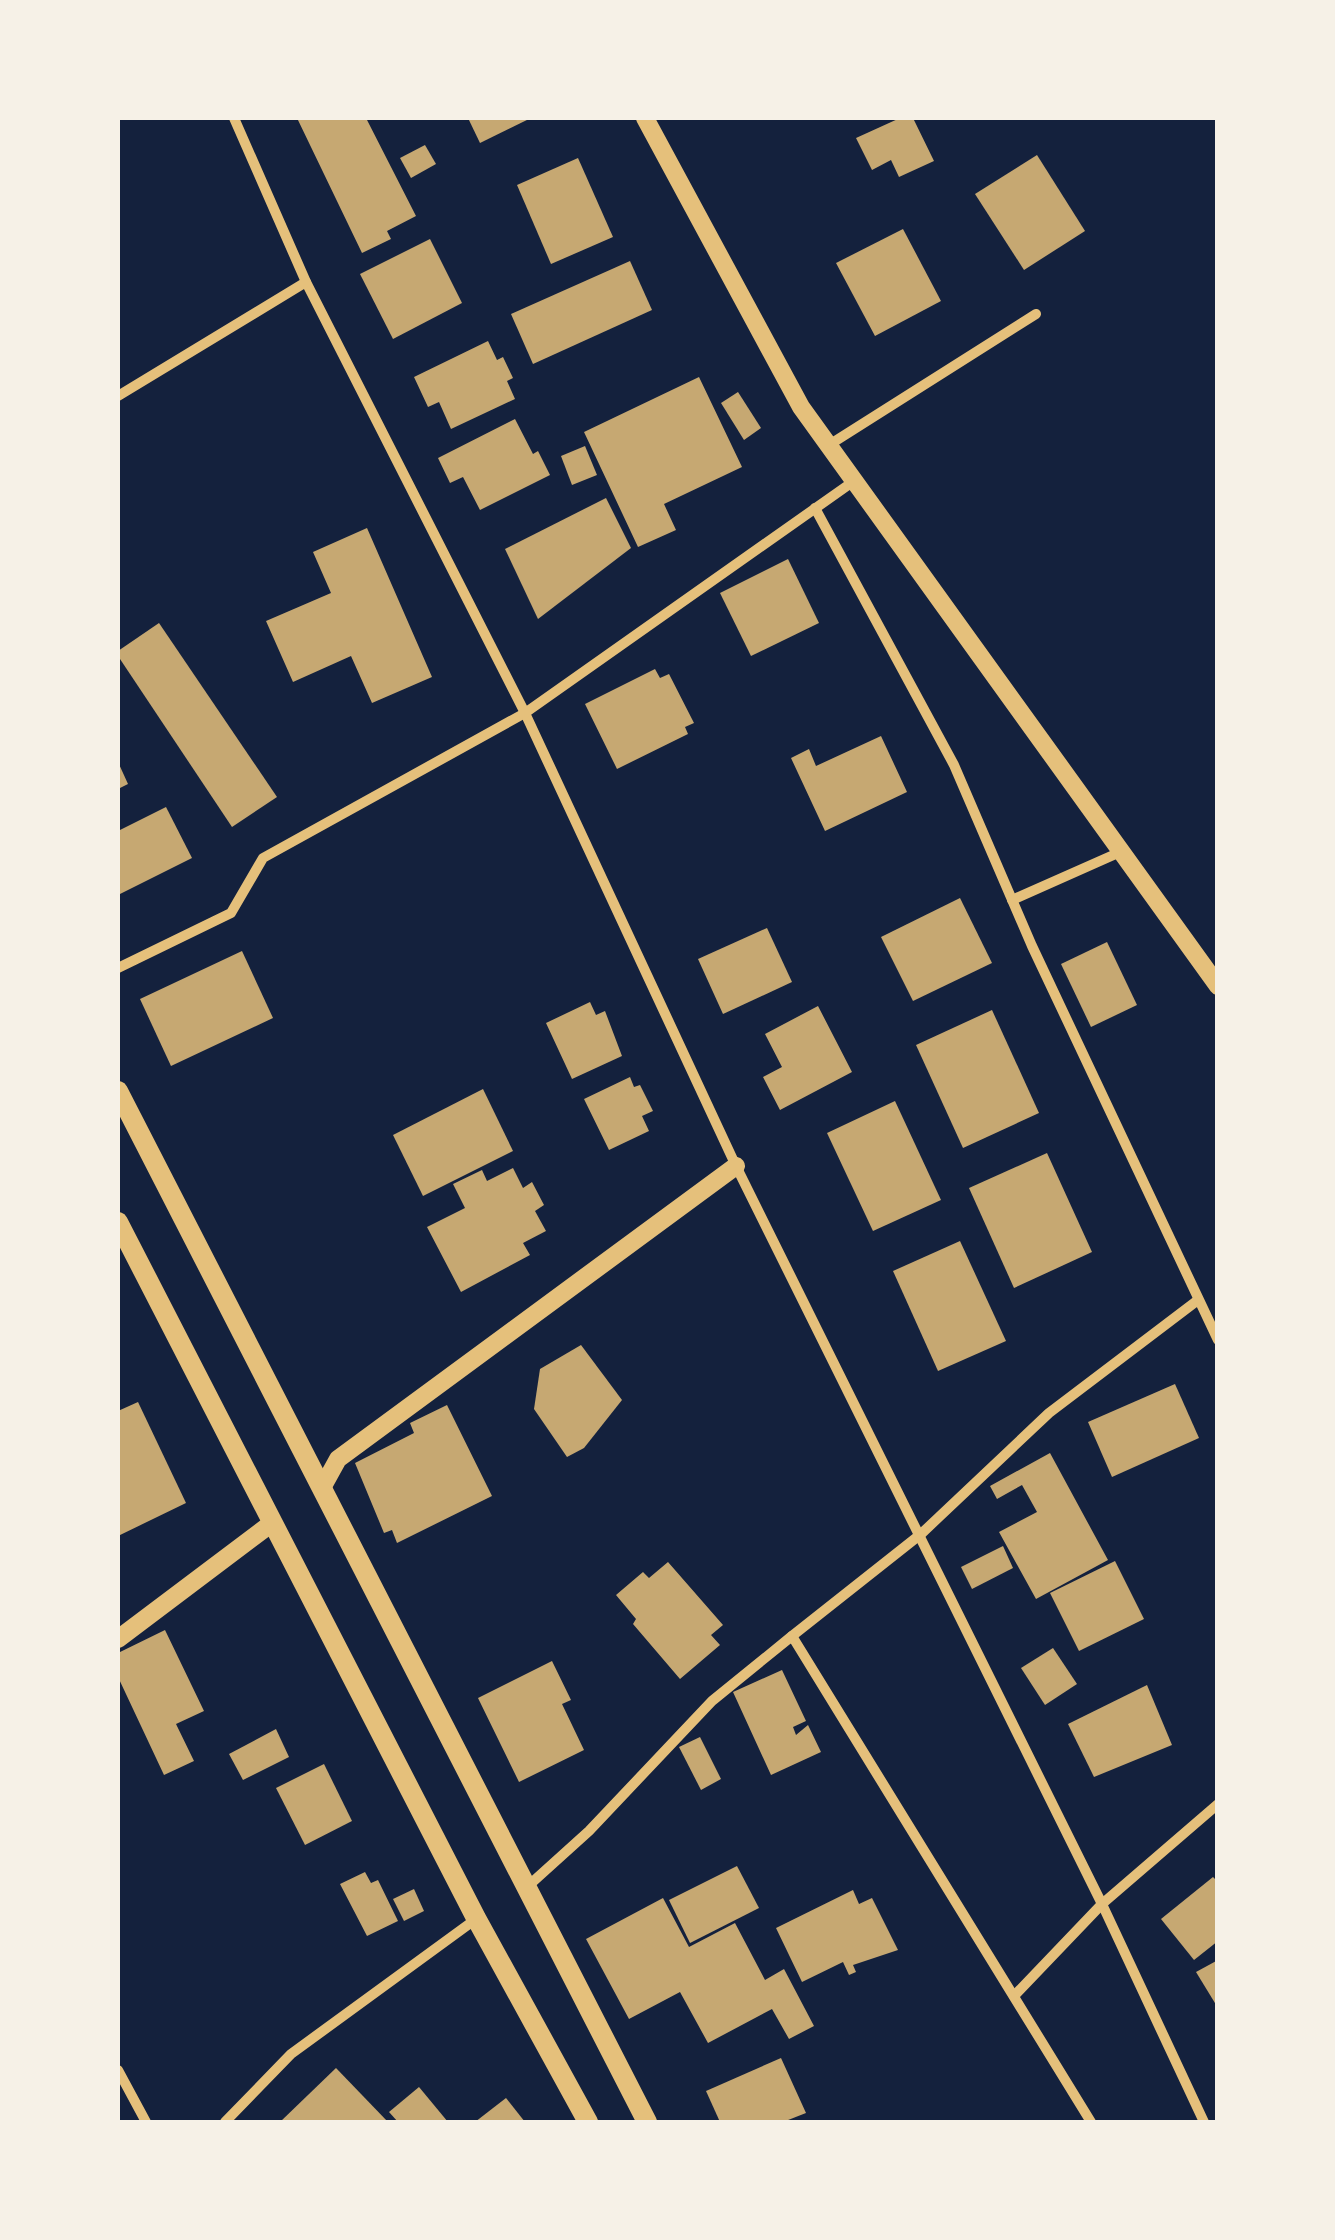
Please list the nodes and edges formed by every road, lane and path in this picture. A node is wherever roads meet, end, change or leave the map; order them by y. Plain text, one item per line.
1 (234, 118) edge
2 (645, 118) edge
3 (306, 282) junction
4 (1036, 314) dead end
5 (118, 396) edge
6 (829, 445) junction
7 (855, 480) junction
8 (815, 508) junction
9 (525, 713) junction
10 (1118, 852) junction
11 (1012, 900) junction
12 (118, 968) edge
13 (1218, 986) edge
14 (118, 1091) edge
15 (736, 1166) junction
16 (118, 1222) edge
17 (1198, 1300) junction
18 (1218, 1340) edge
19 (322, 1488) junction
20 (272, 1524) junction
21 (921, 1534) junction
22 (792, 1636) junction
23 (118, 1639) edge
24 (1218, 1804) edge
25 (526, 1887) junction
26 (1102, 1904) junction
27 (476, 1918) junction
28 (1014, 1996) junction
29 (118, 2070) edge
30 (146, 2122) edge
31 (225, 2122) edge
32 (588, 2122) edge
33 (648, 2122) edge
34 (1091, 2122) edge
35 (1204, 2122) edge

1 - 3 street
2 - 6 street
3 - 5 street
3 - 9 street
4 - 6 street
6 - 7 street
7 - 8 street
7 - 10 street
8 - 9 street
8 - 11 street
9 - 12 street
9 - 15 street
10 - 11 street
10 - 13 street
11 - 17 street
14 - 19 main road
15 - 19 street
15 - 21 street
16 - 20 main road
17 - 18 street
17 - 21 street
19 - 25 main road
20 - 23 street
20 - 27 main road
21 - 22 street
21 - 26 street
22 - 25 street
22 - 28 street
24 - 26 street
25 - 33 main road
26 - 28 street
26 - 35 street
27 - 31 street
27 - 32 main road
28 - 34 street
29 - 30 street

